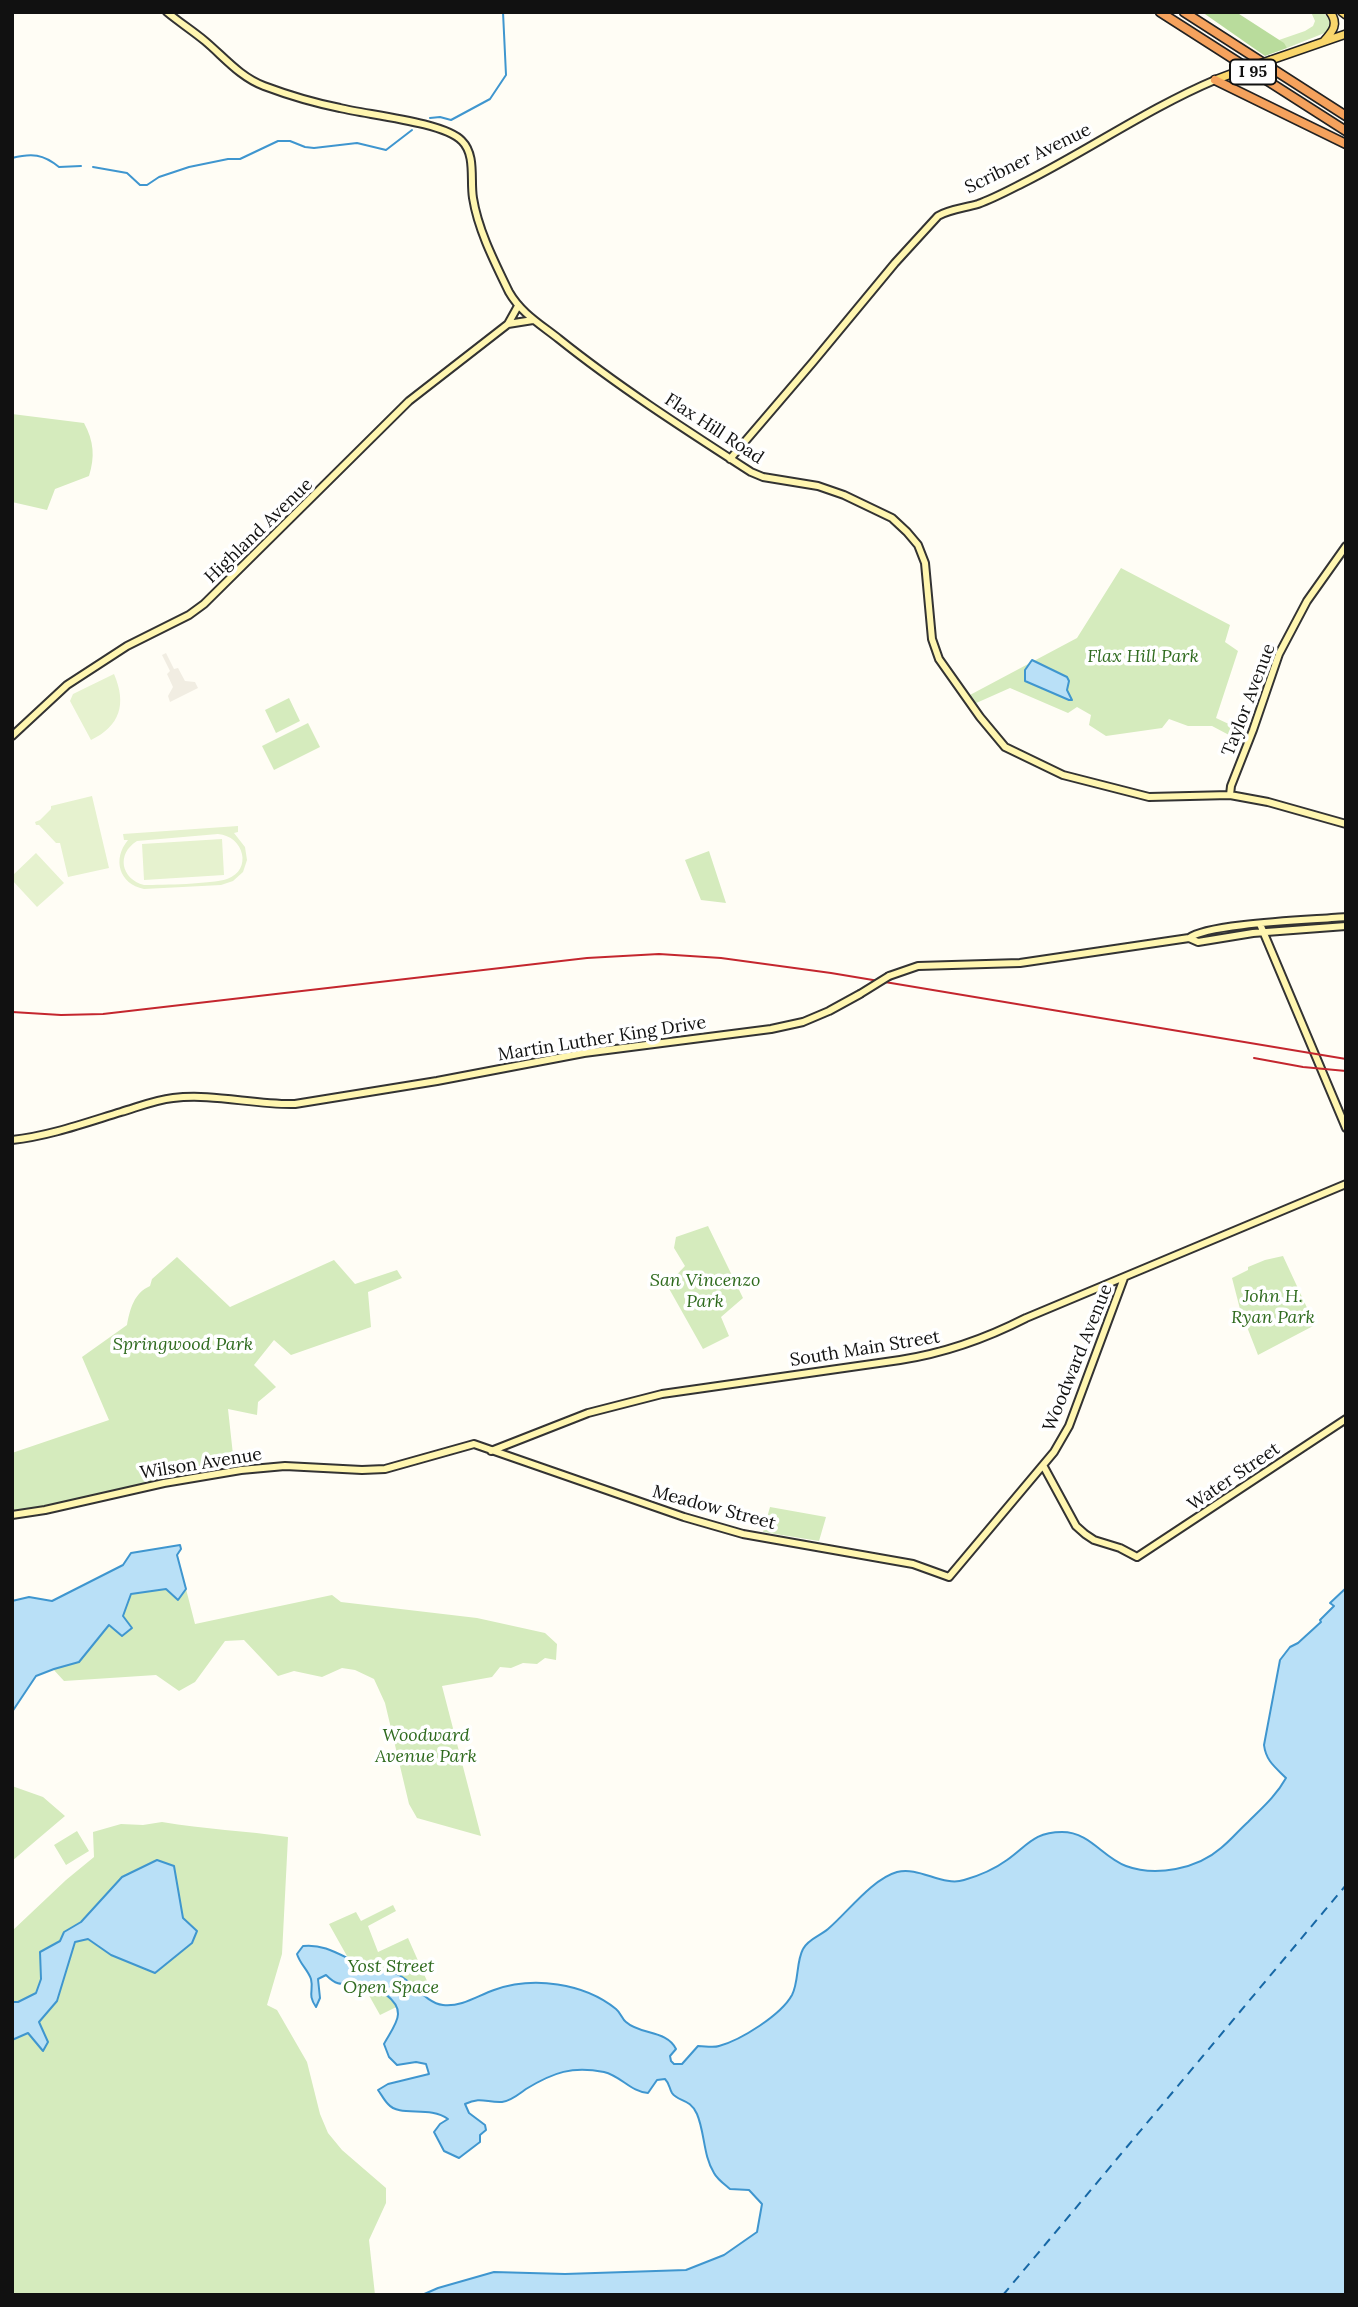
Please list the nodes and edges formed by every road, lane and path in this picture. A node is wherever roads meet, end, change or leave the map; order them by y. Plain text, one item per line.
1 (167, 12) edge
2 (1160, 12) edge
3 (1184, 12) edge
4 (1330, 12) edge
5 (1346, 34) edge
6 (1323, 43) junction
7 (1215, 80) junction
8 (1291, 81) junction
9 (1346, 110) edge
10 (1346, 116) edge
11 (1346, 131) edge
12 (1346, 144) edge
13 (518, 306) junction
14 (533, 320) junction
15 (508, 324) junction
16 (730, 458) junction
17 (1346, 546) edge
18 (12, 736) edge
19 (1230, 795) junction
20 (1346, 824) edge
21 (1346, 917) edge
22 (1260, 924) junction
23 (1346, 926) edge
24 (1263, 932) junction
25 (1189, 938) junction
26 (1346, 1128) edge
27 (12, 1140) edge
28 (1346, 1184) edge
29 (1124, 1278) junction
30 (1346, 1419) edge
31 (477, 1445) joint
32 (491, 1451) junction
33 (1044, 1467) junction
34 (12, 1515) edge
35 (950, 1577) joint

1 - 13 main road, Flax Hill Road
2 - 11 highway, I 95
3 - 8 highway, I 95
4 - 6 main road
5 - 6 main road, Scribner Avenue
6 - 7 main road, Scribner Avenue, bridge
7 - 12 highway
7 - 16 main road, Scribner Avenue
8 - 9 highway
8 - 10 highway, I 95
13 - 14 main road, Flax Hill Road
13 - 15 main road, Highland Avenue
14 - 15 main road, Highland Avenue
14 - 16 main road, Flax Hill Road
15 - 18 main road, Highland Avenue
16 - 19 main road, Flax Hill Road
17 - 19 main road, Taylor Avenue
19 - 20 main road, Flax Hill Road
21 - 22 main road, Martin Luther King Drive
22 - 24 main road
22 - 25 main road, Martin Luther King Drive
23 - 24 main road, Martin Luther King Drive
24 - 25 main road, Martin Luther King Drive
24 - 26 main road
25 - 27 main road, Martin Luther King Drive, bridge
28 - 29 main road, South Main Street
29 - 32 main road, South Main Street
29 - 33 main road, Woodward Avenue
30 - 33 main road, Water Street
31 - 32 main road, Meadow Street
31 - 34 main road, Wilson Avenue
32 - 35 main road, Meadow Street
33 - 35 main road, Woodward Avenue

